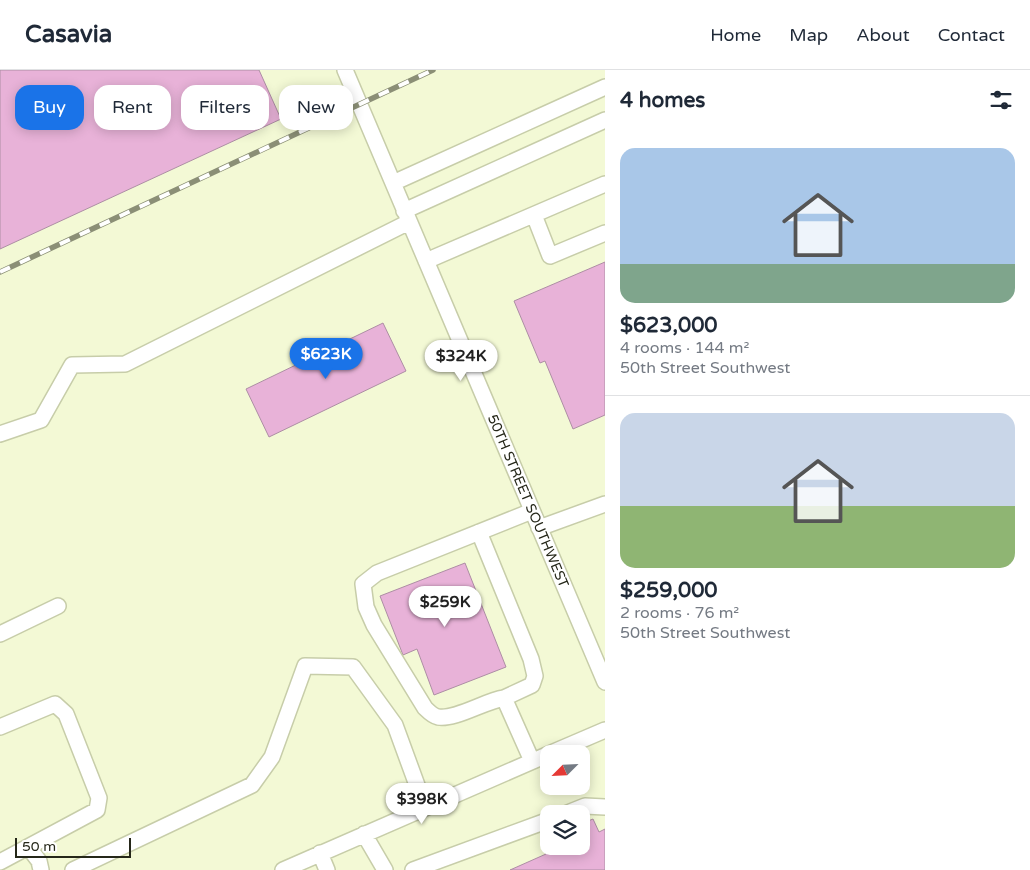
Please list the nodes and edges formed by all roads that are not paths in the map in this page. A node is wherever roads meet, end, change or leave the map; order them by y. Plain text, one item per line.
1 (345, 70) edge
2 (605, 87) edge
3 (605, 120) edge
4 (393, 183) junction
5 (605, 184) edge
6 (534, 215) junction
7 (407, 216) junction
8 (605, 233) edge
9 (426, 261) junction
10 (0, 434) edge
11 (605, 504) edge
12 (532, 510) junction
13 (539, 528) junction
14 (479, 532) junction
15 (58, 606) dead end
16 (0, 634) edge
17 (605, 682) edge
18 (504, 698) junction
19 (0, 727) edge
20 (605, 730) edge
21 (570, 745) edge
22 (540, 758) edge
23 (532, 761) junction
24 (590, 806) edge
25 (425, 807) junction
26 (605, 807) edge
27 (540, 823) edge
28 (364, 834) junction
29 (30, 848) junction
30 (320, 853) junction
31 (0, 862) edge
32 (41, 870) edge
33 (73, 870) edge
34 (284, 870) edge
35 (327, 870) edge
36 (385, 870) edge
37 (413, 870) edge

1 - 4 street, 50TH STREET SOUTHWEST
2 - 4 street
3 - 7 street
4 - 7 street, 50TH STREET SOUTHWEST
5 - 6 street
6 - 8 street
6 - 9 street
7 - 9 street, 50TH STREET SOUTHWEST
7 - 10 street
9 - 12 street, 50TH STREET SOUTHWEST
11 - 13 street
12 - 13 street, 50TH STREET SOUTHWEST
12 - 14 street
13 - 17 street, 50TH STREET SOUTHWEST
14 - 18 street
14 - 18 street
15 - 16 street
18 - 23 street
19 - 29 street
20 - 21 street
22 - 23 street
23 - 25 street
24 - 26 street
25 - 28 street
25 - 33 street
27 - 37 street
28 - 30 street
28 - 36 street
29 - 31 street
29 - 32 street
30 - 34 street
30 - 35 street

